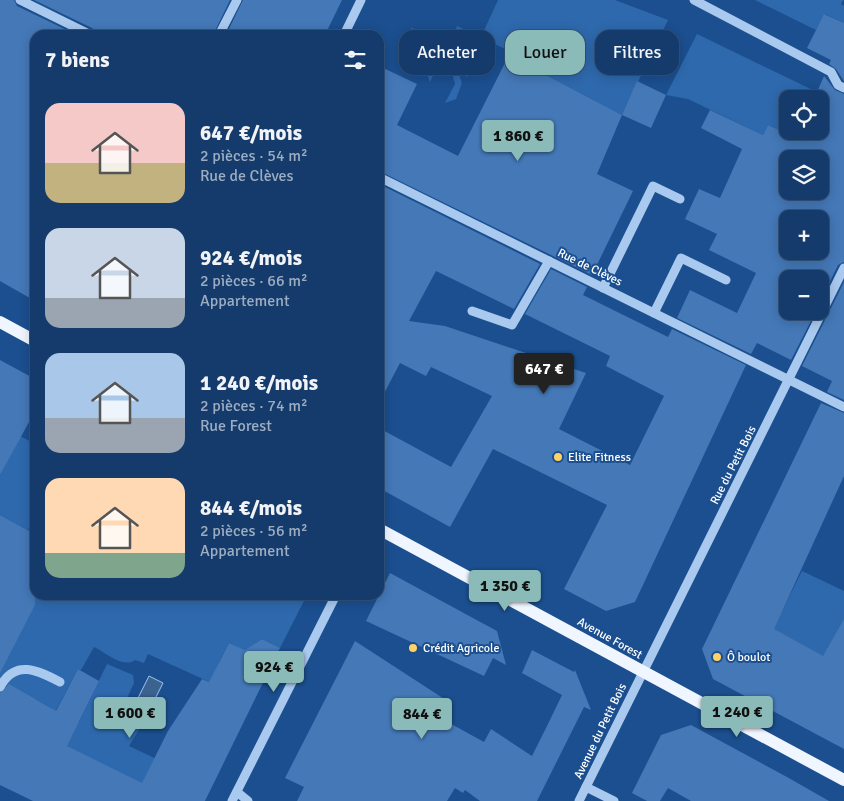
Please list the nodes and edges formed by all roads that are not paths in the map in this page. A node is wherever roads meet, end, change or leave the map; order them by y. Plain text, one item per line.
1 (20, 0) edge
2 (237, 0) edge
3 (361, 0) edge
4 (694, 0) edge
5 (81, 30) edge
6 (222, 30) edge
7 (346, 30) edge
8 (844, 88) edge
9 (384, 179) edge
10 (680, 198) dead end
11 (549, 261) junction
12 (844, 268) edge
13 (726, 280) dead end
14 (603, 288) junction
15 (472, 312) dead end
16 (654, 313) junction
17 (0, 322) edge
18 (30, 338) edge
19 (789, 380) junction
20 (844, 407) edge
21 (384, 532) edge
22 (333, 600) edge
23 (643, 672) junction
24 (60, 682) dead end
25 (0, 687) edge
26 (844, 780) edge
27 (586, 787) junction
28 (237, 792) junction
29 (232, 801) edge
30 (248, 801) edge
31 (579, 801) edge
32 (614, 801) edge

1 - 5 street
2 - 6 street
3 - 7 street
4 - 8 street
9 - 11 street, Rue de Clèves
10 - 14 street
11 - 14 street, Rue de Clèves
11 - 15 street
12 - 19 street, Rue du Petit Bois
13 - 16 street
14 - 16 street, Rue de Clèves
16 - 19 street, Rue de Clèves
17 - 18 main road
19 - 20 street, Rue de Clèves
19 - 23 street, Rue du Petit Bois
21 - 23 main road, Avenue Forest
22 - 28 street
23 - 26 main road, Avenue Forest
23 - 27 street, Avenue du Petit Bois
24 - 25 street
27 - 31 street, Avenue du Petit Bois
27 - 32 street
28 - 29 street
28 - 30 street

